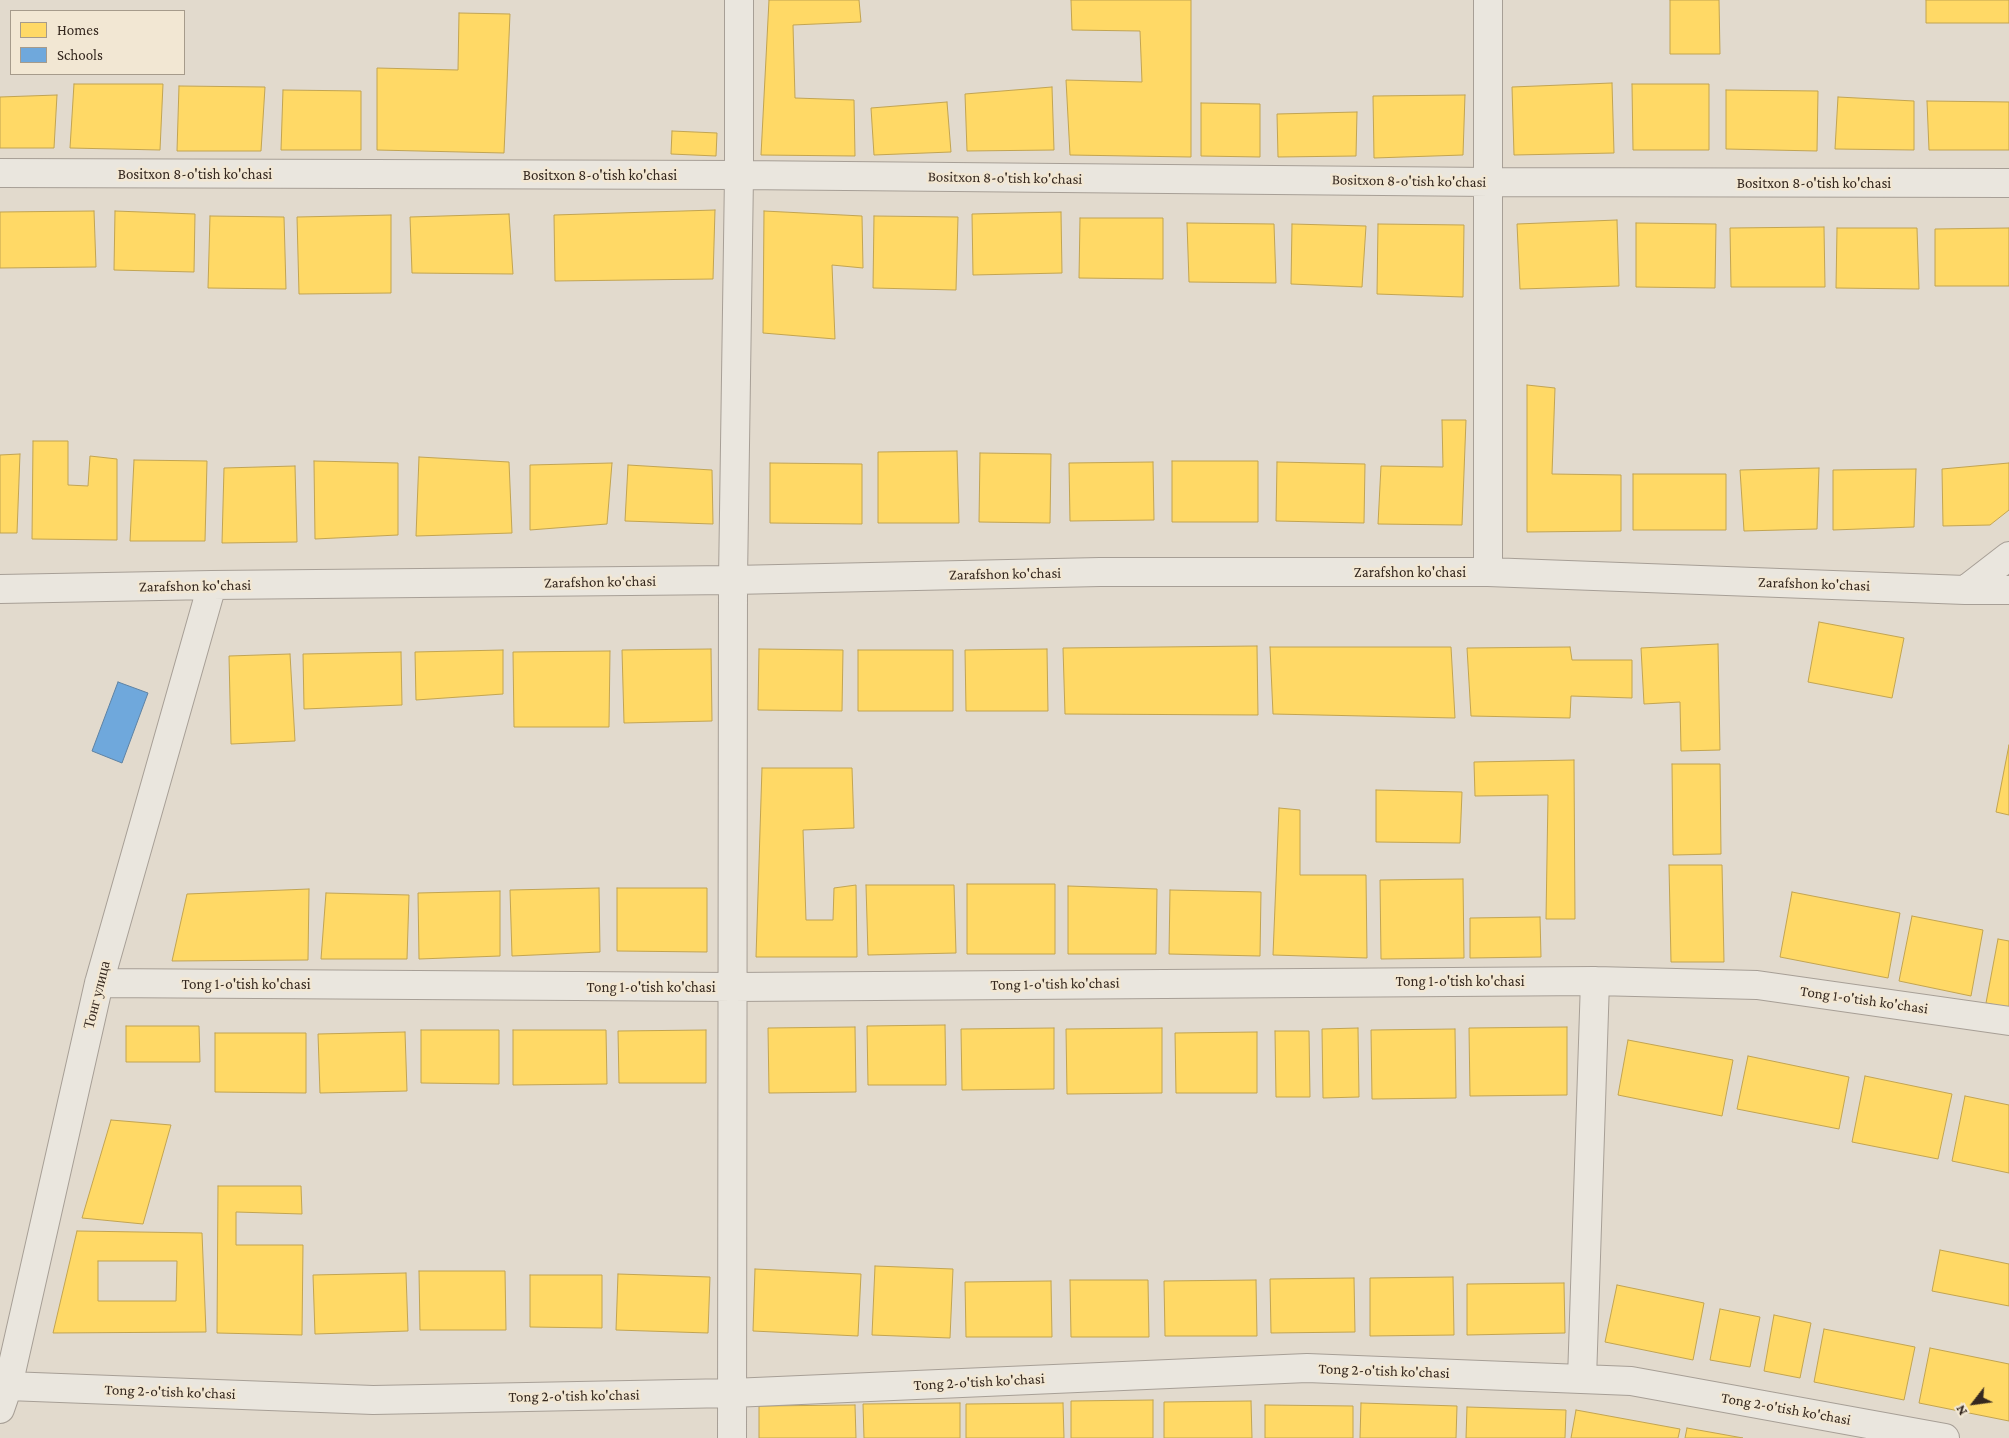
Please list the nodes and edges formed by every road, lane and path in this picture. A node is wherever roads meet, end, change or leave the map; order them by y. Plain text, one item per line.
1 (739, 0) edge
2 (1488, 0) edge
3 (0, 173) edge
4 (739, 175) junction
5 (1489, 182) junction
6 (2009, 183) edge
7 (2009, 556) edge
8 (1488, 572) junction
9 (733, 580) junction
10 (212, 585) junction
11 (0, 589) edge
12 (1965, 590) junction
13 (2009, 590) edge
14 (1595, 981) junction
15 (99, 983) junction
16 (733, 987) junction
17 (2009, 1021) edge
18 (1582, 1379) junction
19 (732, 1393) junction
20 (4, 1397) edge
21 (732, 1438) edge
22 (1945, 1438) edge

1 - 4 street
2 - 5 street
3 - 4 street, Bositxon 8-o'tish ko'chasi
4 - 5 street, Bositxon 8-o'tish ko'chasi
4 - 9 street
5 - 6 street, Bositxon 8-o'tish ko'chasi
5 - 8 street
7 - 12 street
8 - 9 street, Zarafshon ko'chasi
8 - 12 street, Zarafshon ko'chasi
9 - 10 street, Zarafshon ko'chasi
9 - 16 street
10 - 11 street, Zarafshon ko'chasi
10 - 15 street, Тонг улица
12 - 13 street, Zarafshon ko'chasi
14 - 16 street, Tong 1-o'tish ko'chasi
14 - 17 street, Tong 1-o'tish ko'chasi
14 - 18 street
15 - 16 street, Tong 1-o'tish ko'chasi
15 - 20 street, Тонг улица
16 - 19 street
18 - 19 street, Tong 2-o'tish ko'chasi
18 - 22 street, Tong 2-o'tish ko'chasi
19 - 20 street, Tong 2-o'tish ko'chasi
19 - 21 street

